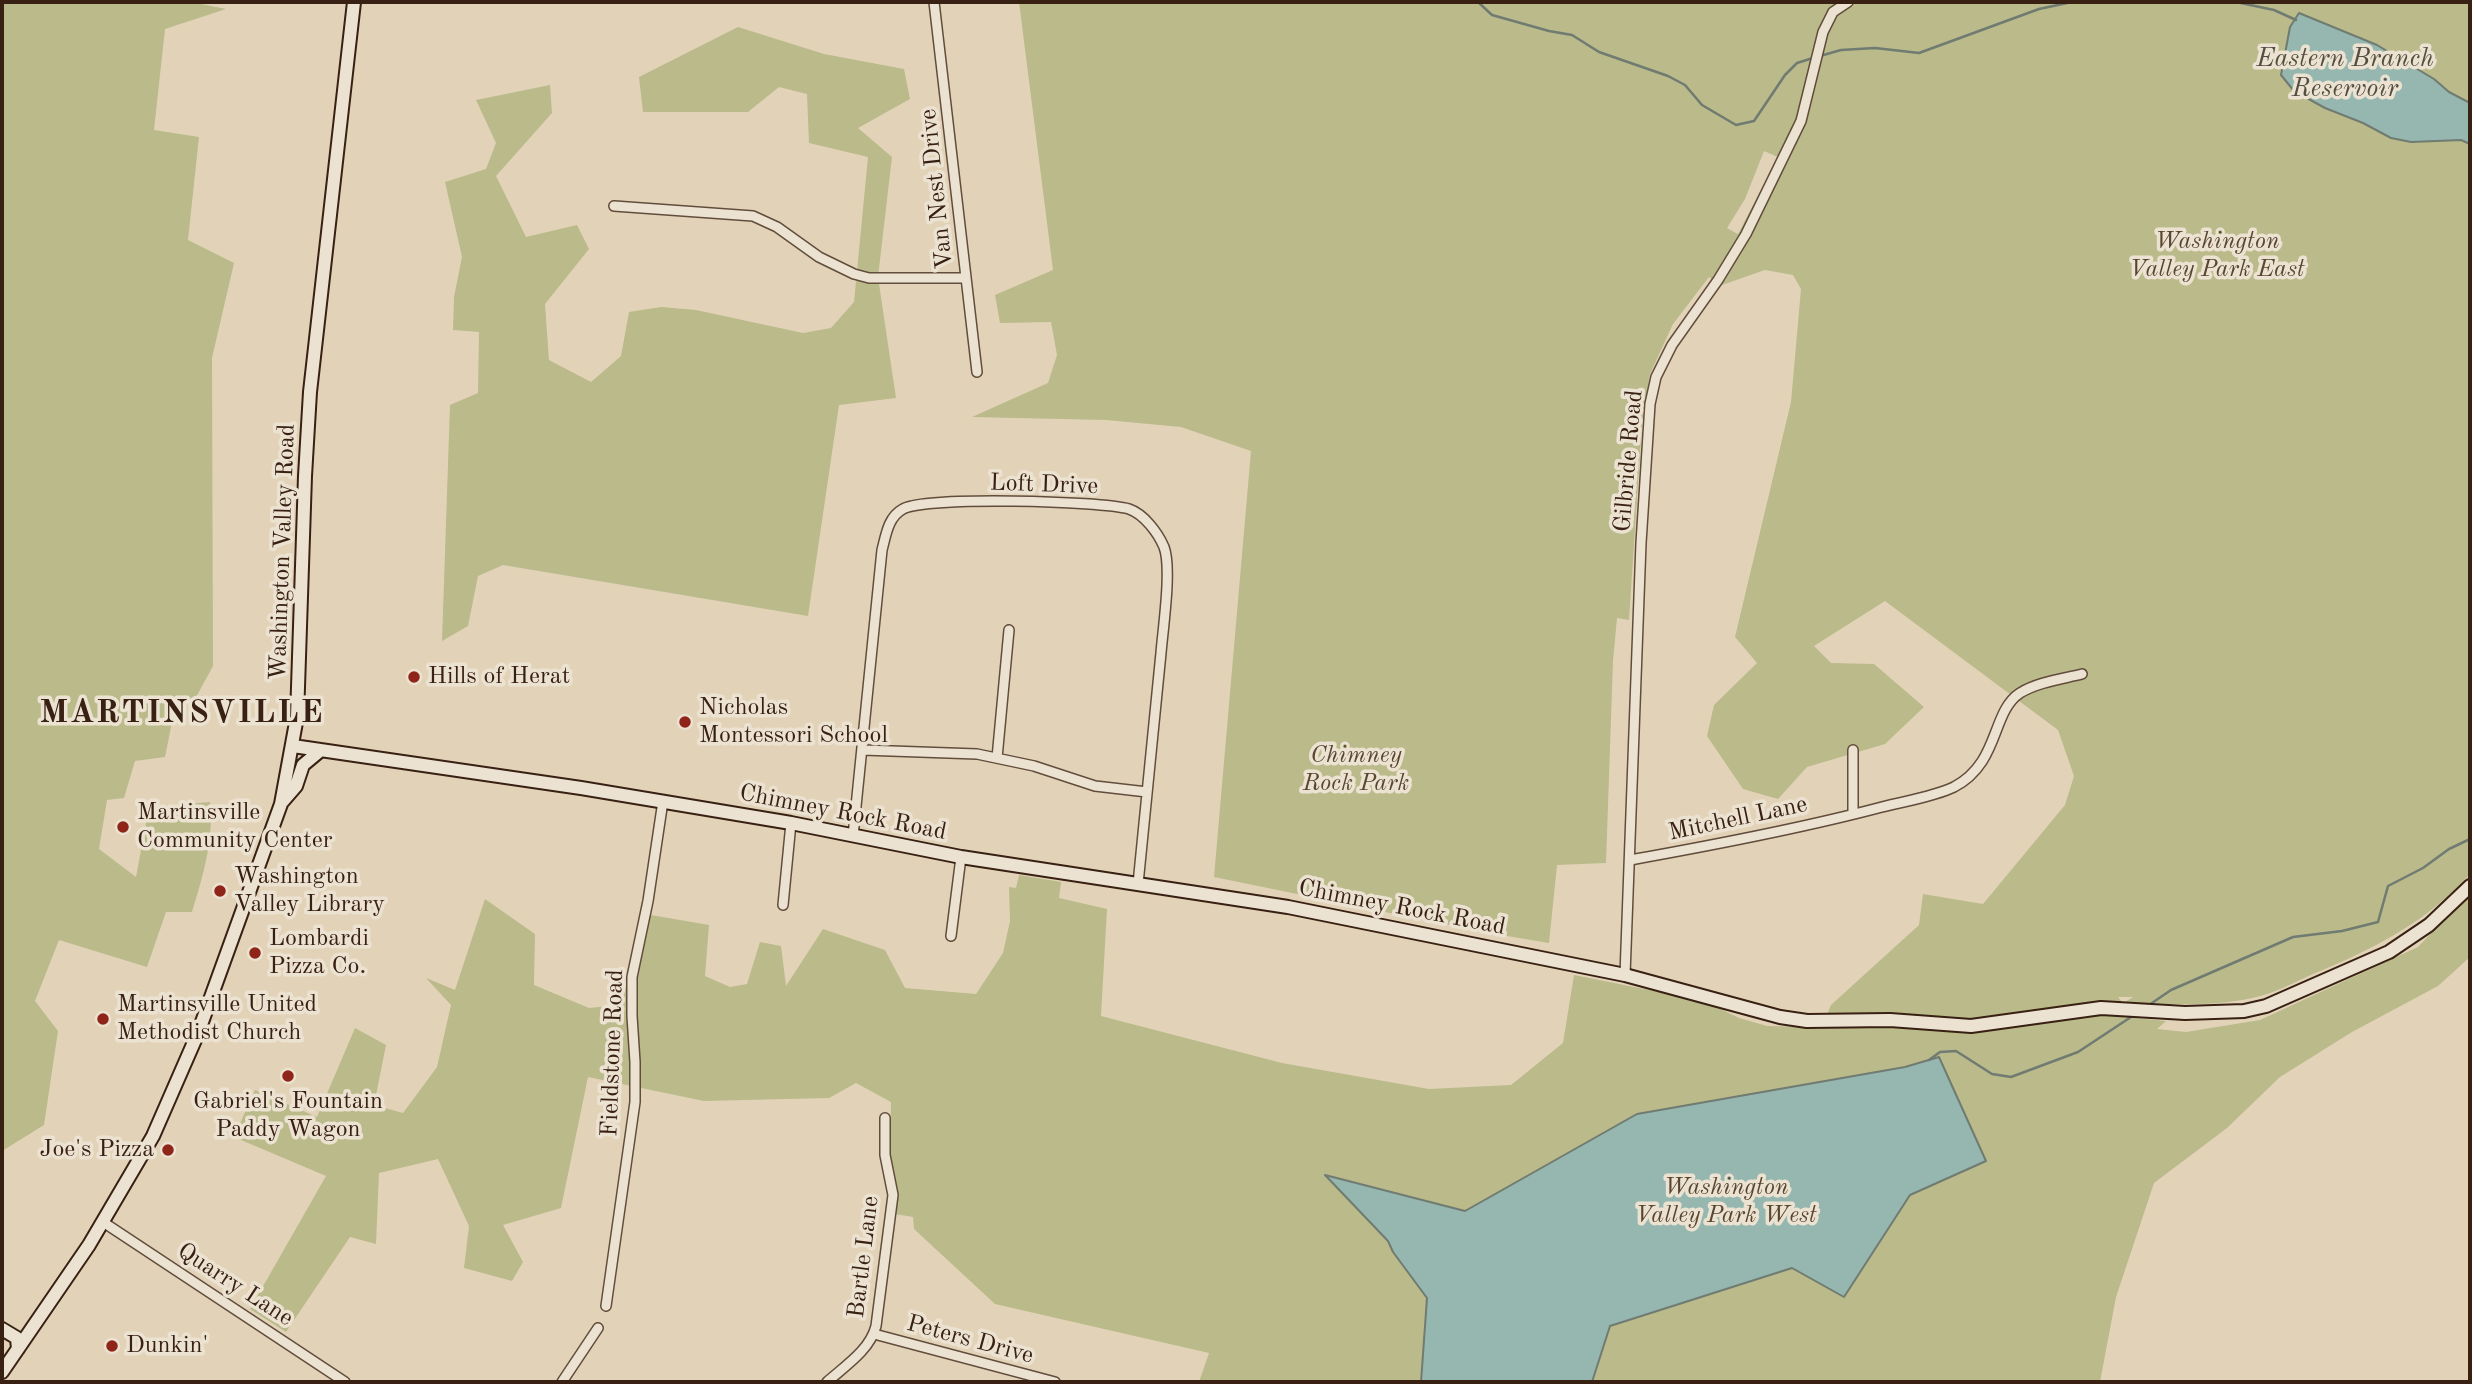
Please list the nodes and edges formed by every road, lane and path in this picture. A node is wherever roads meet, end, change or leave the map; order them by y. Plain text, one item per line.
1 (354, 2) edge
2 (934, 2) edge
3 (1848, 2) edge
4 (614, 206) dead end
5 (966, 278) junction
6 (977, 372) dead end
7 (1009, 630) dead end
8 (2082, 674) dead end
9 (292, 746) junction
10 (321, 750) junction
11 (863, 750) junction
12 (1853, 750) dead end
13 (997, 758) junction
14 (1147, 792) junction
15 (663, 801) junction
16 (281, 804) junction
17 (1853, 814) junction
18 (791, 823) junction
19 (853, 836) junction
20 (961, 856) junction
21 (1630, 860) junction
22 (1138, 884) junction
23 (2470, 886) edge
24 (783, 905) dead end
25 (951, 936) dead end
26 (1625, 975) junction
27 (885, 1118) dead end
28 (103, 1222) junction
29 (606, 1306) dead end
30 (598, 1328) dead end
31 (2, 1329) edge
32 (874, 1334) junction
33 (2, 1348) edge
34 (18, 1349) junction
35 (2, 1372) edge
36 (345, 1382) edge
37 (562, 1382) edge
38 (827, 1382) edge
39 (1055, 1382) edge

1 - 9 street, Washington Valley Road
2 - 5 street, Van Nest Drive
3 - 21 street, Gilbride Road
4 - 5 street
5 - 6 street, Van Nest Drive
7 - 13 street
8 - 17 street, Mitchell Lane
9 - 10 street, Chimney Rock Road
9 - 16 street, Washington Valley Road
10 - 15 street, Chimney Rock Road
10 - 16 street
11 - 13 street
11 - 14 street, Loft Drive
11 - 19 street, Loft Drive
12 - 17 street
13 - 14 street
14 - 22 street, Loft Drive
15 - 18 street, Chimney Rock Road
15 - 29 street, Fieldstone Road
16 - 28 street, Washington Valley Road
17 - 21 street, Mitchell Lane
18 - 19 street, Chimney Rock Road
18 - 24 street
19 - 20 street, Chimney Rock Road
20 - 22 street, Chimney Rock Road
20 - 25 street
21 - 26 street, Gilbride Road
22 - 26 street, Chimney Rock Road
23 - 26 street, Chimney Rock Road
27 - 32 street, Bartle Lane
28 - 34 street, Washington Valley Road
28 - 36 street, Quarry Lane
30 - 37 street
31 - 34 street
32 - 38 street, Bartle Lane
32 - 39 street, Peters Drive
33 - 34 street
34 - 35 street, Washington Valley Road

